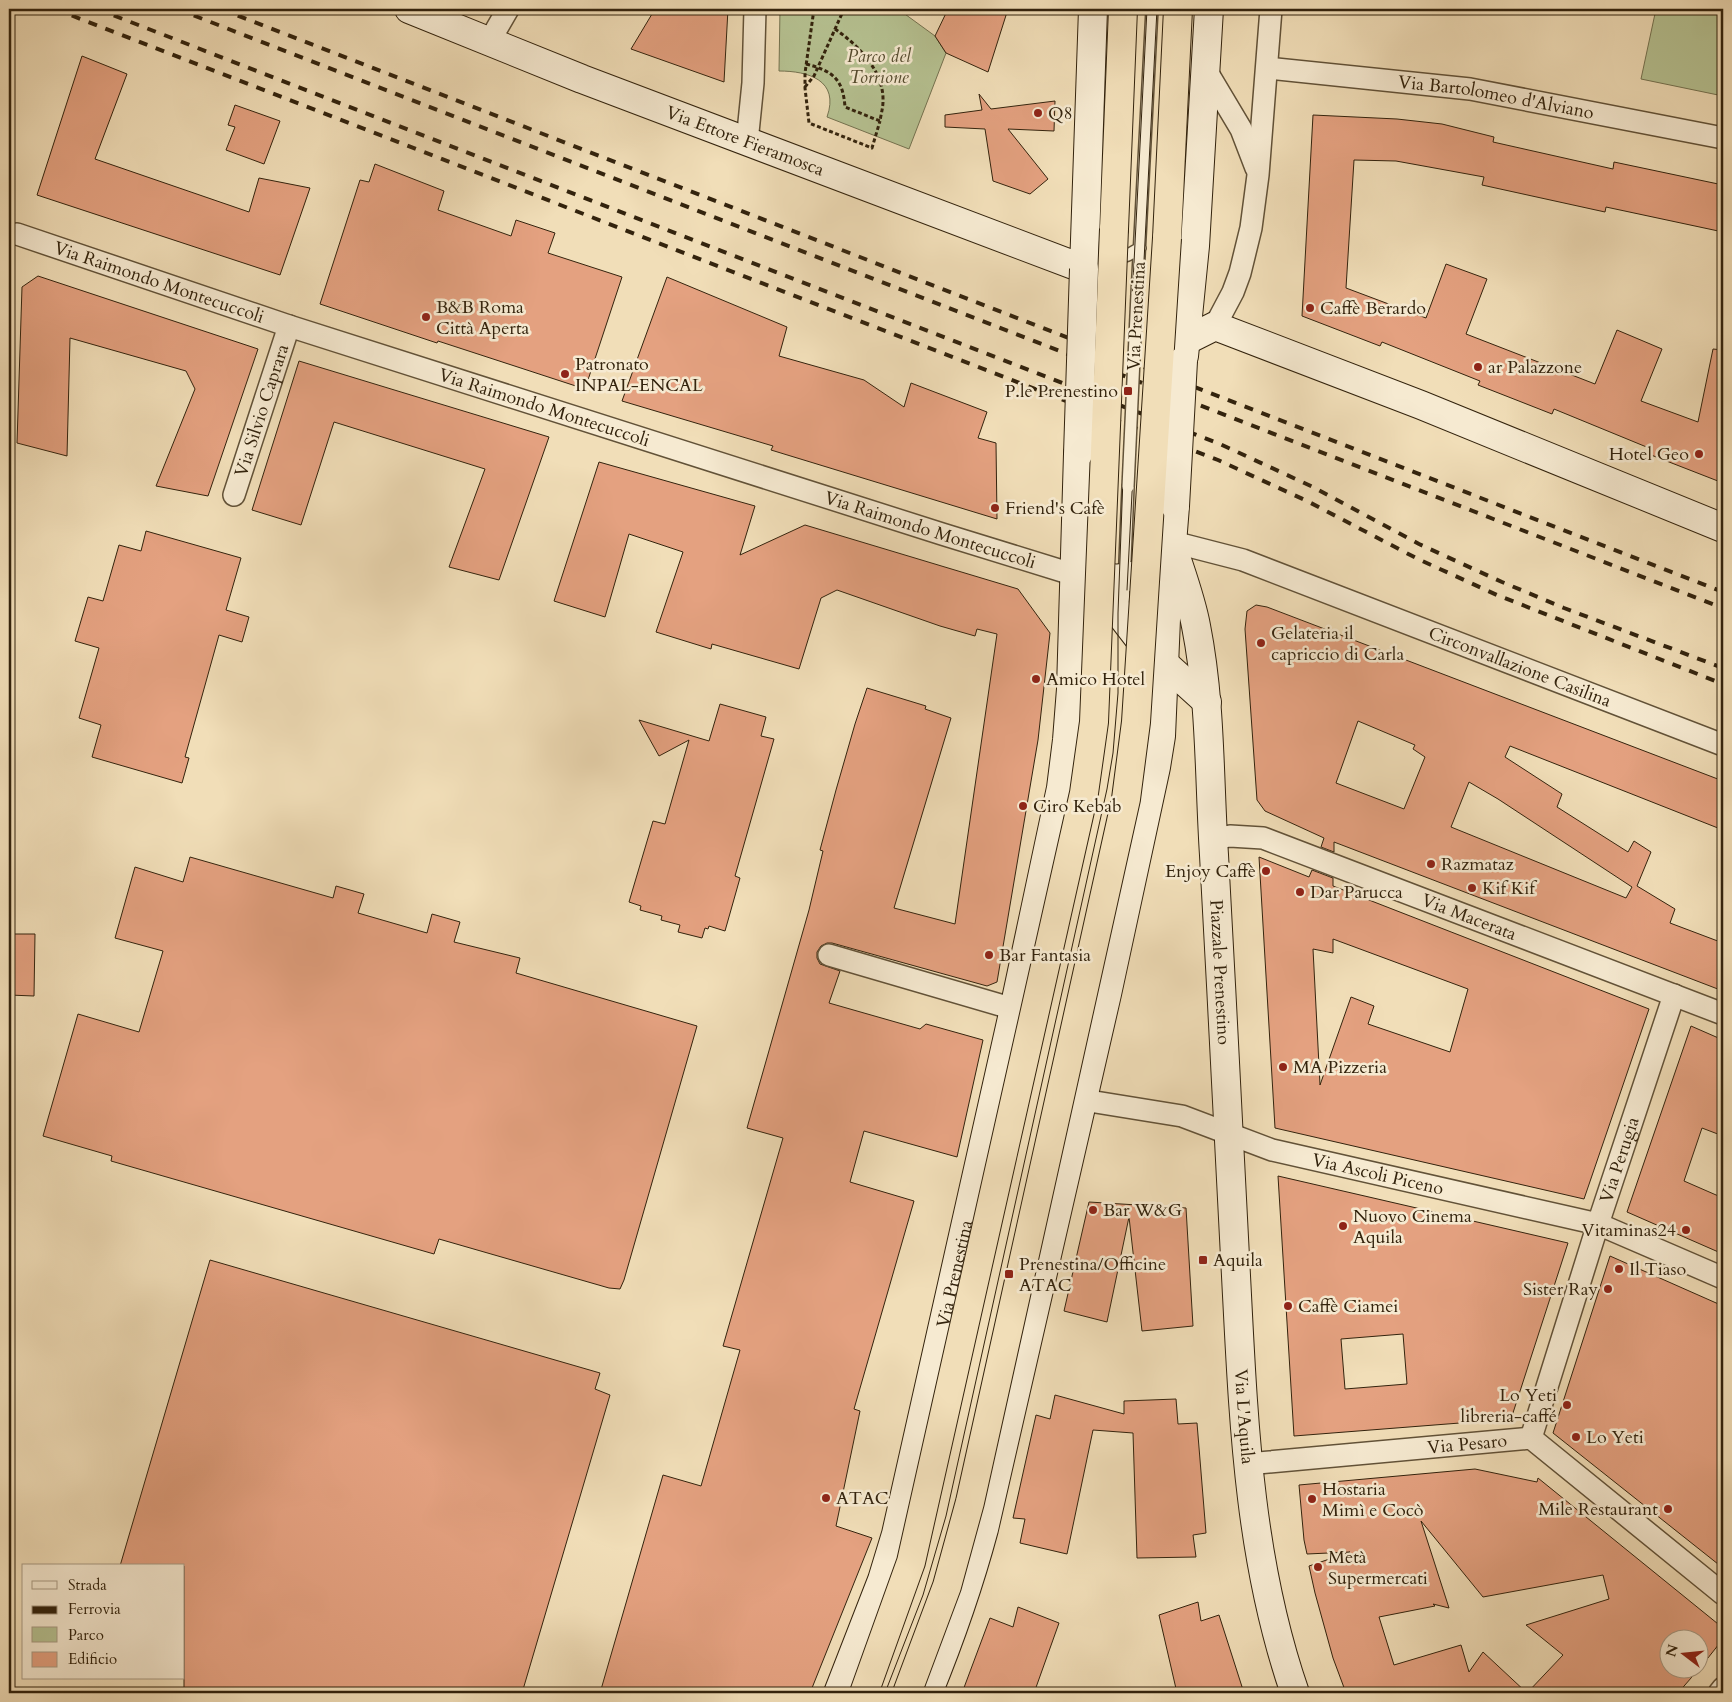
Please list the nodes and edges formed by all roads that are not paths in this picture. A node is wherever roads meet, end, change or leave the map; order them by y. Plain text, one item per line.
1 (409, 9) edge
2 (508, 9) edge
3 (755, 9) edge
4 (1093, 9) edge
5 (1123, 9) edge
6 (1152, 9) edge
7 (1178, 9) edge
8 (1209, 9) edge
9 (1271, 9) edge
10 (489, 42) junction
11 (1268, 68) junction
12 (1206, 72) junction
13 (1723, 138) edge
14 (747, 142) junction
15 (1258, 175) junction
16 (16, 234) dead end
17 (1140, 248) junction
18 (1084, 269) junction
19 (289, 326) junction
20 (1215, 326) junction
21 (1184, 351) junction
22 (234, 495) dead end
23 (1723, 528) edge
24 (1172, 542) junction
25 (1084, 573) junction
26 (1123, 578) junction
27 (1125, 623) junction
28 (1164, 664) junction
29 (1207, 702) junction
30 (1723, 746) edge
31 (1213, 839) junction
32 (829, 955) dead end
33 (1674, 995) junction
34 (1014, 1009) junction
35 (1723, 1014) edge
36 (1083, 1100) junction
37 (1230, 1134) junction
38 (1598, 1224) junction
39 (1723, 1278) edge
40 (1531, 1438) junction
41 (1247, 1464) junction
42 (1723, 1594) edge
43 (1723, 1688) edge
44 (838, 1693) edge
45 (864, 1693) edge
46 (907, 1693) edge
47 (928, 1693) edge
48 (1295, 1693) edge
49 (1719, 1693) edge

1 - 10 main road, Via Ettore Fieramosca
2 - 10 street
3 - 14 street
4 - 18 main road
5 - 45 highway, bridge
6 - 17 lane, Via Prenestina
7 - 46 highway, bridge
8 - 12 main road
9 - 11 street
10 - 14 main road, Via Ettore Fieramosca
11 - 13 street, Via Bartolomeo d'Alviano
11 - 15 street
12 - 15 street
12 - 21 main road
14 - 18 main road, Via Ettore Fieramosca
15 - 20 street
16 - 19 street, Via Raimondo Montecuccoli
17 - 18 lane
17 - 26 lane, Via Prenestina, bridge
18 - 25 main road, bridge
19 - 22 street, Via Silvio Caprara
19 - 25 street, Via Raimondo Montecuccoli
20 - 21 main road
20 - 23 main road
21 - 24 main road, Piazzale Prenestino, bridge
24 - 26 main road
24 - 28 main road, Piazzale Prenestino
24 - 29 main road, Piazzale Prenestino
24 - 30 street, Circonvallazione Casilina
25 - 26 main road
25 - 27 main road
25 - 34 main road, Via Prenestina
26 - 27 lane, Via Prenestina
27 - 28 main road
28 - 29 main road
28 - 36 main road, Piazzale Prenestino
29 - 31 main road, Piazzale Prenestino
31 - 33 street, Via Macerata
31 - 37 main road, Piazzale Prenestino
32 - 34 street
33 - 35 street, Via Macerata
33 - 38 street, Via Perugia
34 - 44 main road, Via Prenestina
36 - 37 street
36 - 47 main road
37 - 38 street, Via Ascoli Piceno
37 - 41 main road, Via L'Aquila
38 - 39 street, Via Ascoli Piceno
38 - 40 street, Via Perugia
40 - 41 street, Via Pesaro
40 - 42 street, Via Pesaro
41 - 48 main road, Via L'Aquila
43 - 49 street

